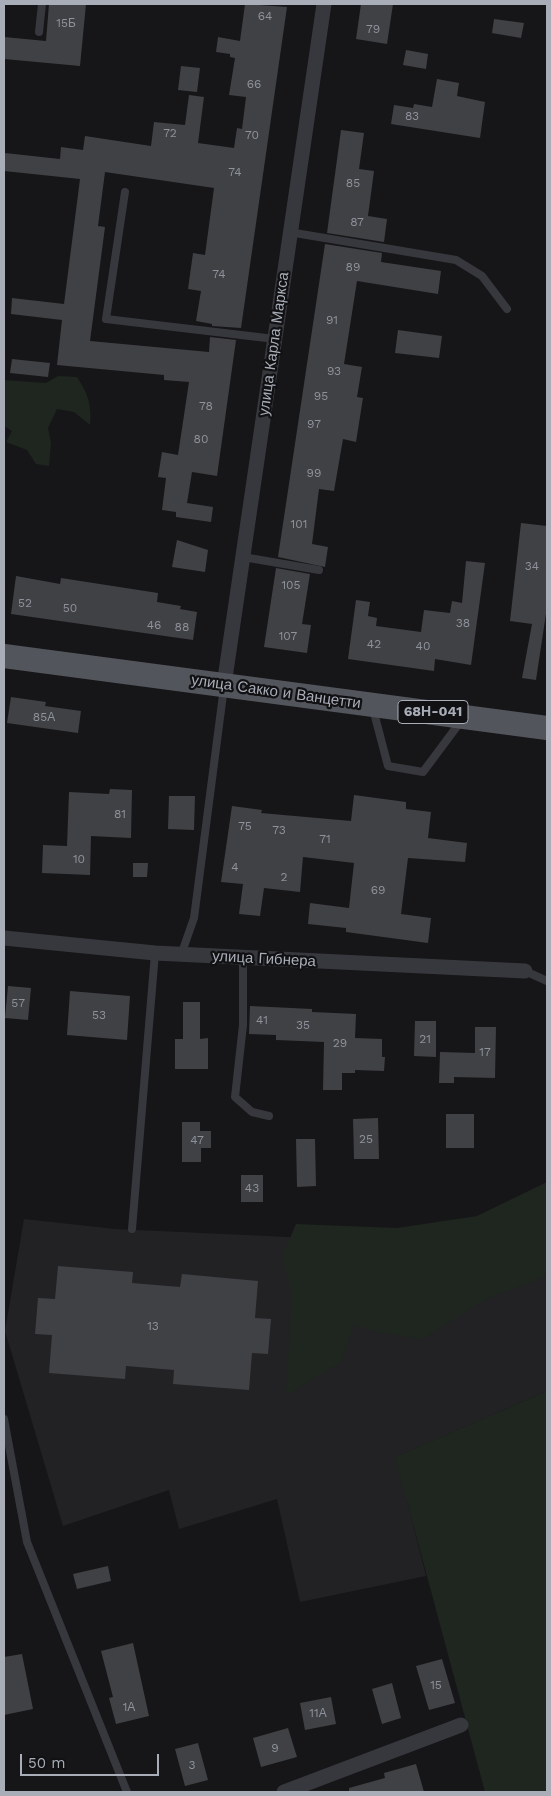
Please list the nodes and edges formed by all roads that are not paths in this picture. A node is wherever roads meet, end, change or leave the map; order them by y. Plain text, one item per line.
1 (42, 4) edge
2 (320, 4) edge
3 (324, 4) edge
4 (39, 32) dead end
5 (125, 192) dead end
6 (290, 232) junction
7 (506, 309) dead end
8 (275, 338) junction
9 (243, 557) junction
10 (319, 570) dead end
11 (4, 656) edge
12 (224, 685) junction
13 (372, 704) junction
14 (464, 717) junction
15 (547, 728) edge
16 (4, 938) edge
17 (155, 953) junction
18 (181, 955) junction
19 (243, 958) junction
20 (525, 971) joint
21 (547, 981) edge
22 (269, 1116) dead end
23 (132, 1229) dead end
24 (4, 1419) edge
25 (461, 1726) dead end
26 (127, 1792) edge
27 (284, 1792) edge

1 - 4 lane
2 - 3 lane
3 - 6 street, улица Карла Маркса
5 - 8 lane
6 - 7 lane
6 - 8 street, улица Карла Маркса
8 - 9 street, улица Карла Маркса
9 - 10 lane
9 - 12 street, улица Карла Маркса
11 - 12 main road, улица Сакко и Ванцетти / 68Н-041
12 - 13 main road, улица Сакко и Ванцетти / 68Н-041
12 - 18 lane
13 - 14 main road, улица Сакко и Ванцетти / 68Н-041
13 - 14 lane
14 - 15 main road, улица Сакко и Ванцетти / 68Н-041
16 - 17 street, улица Гибнера
17 - 18 street, улица Гибнера
17 - 23 lane
18 - 19 street, улица Гибнера
19 - 20 street, улица Гибнера
19 - 22 lane
20 - 21 lane
24 - 26 lane
25 - 27 street

